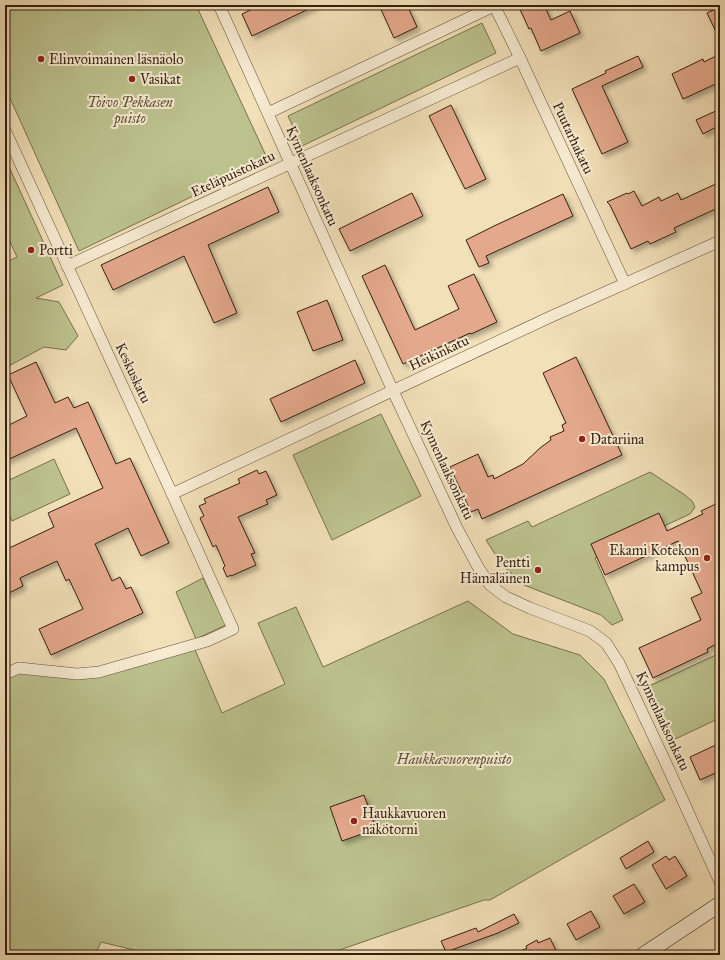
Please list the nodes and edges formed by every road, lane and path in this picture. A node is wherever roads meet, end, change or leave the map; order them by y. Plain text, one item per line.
1 (219, 5) edge
2 (494, 6) edge
3 (520, 58) junction
4 (268, 113) junction
5 (5, 130) edge
6 (290, 164) junction
7 (720, 241) edge
8 (67, 266) junction
9 (625, 284) junction
10 (393, 392) junction
11 (172, 494) junction
12 (5, 674) edge
13 (720, 882) edge
14 (720, 904) edge
15 (643, 955) edge

1 - 4 street, Kymenlaaksonkatu
2 - 3 street, Puutarhakatu
2 - 4 street
3 - 6 street, Eteläpuistokatu
3 - 9 street, Puutarhakatu
4 - 6 street, Kymenlaaksonkatu
5 - 8 street, Keskuskatu
6 - 8 street, Eteläpuistokatu
6 - 10 street, Kymenlaaksonkatu
7 - 9 street, Heikinkatu
8 - 11 street, Keskuskatu
9 - 10 street, Heikinkatu
10 - 11 street, Heikinkatu
10 - 13 street, Kymenlaaksonkatu
11 - 12 street, Keskuskatu
14 - 15 main road

